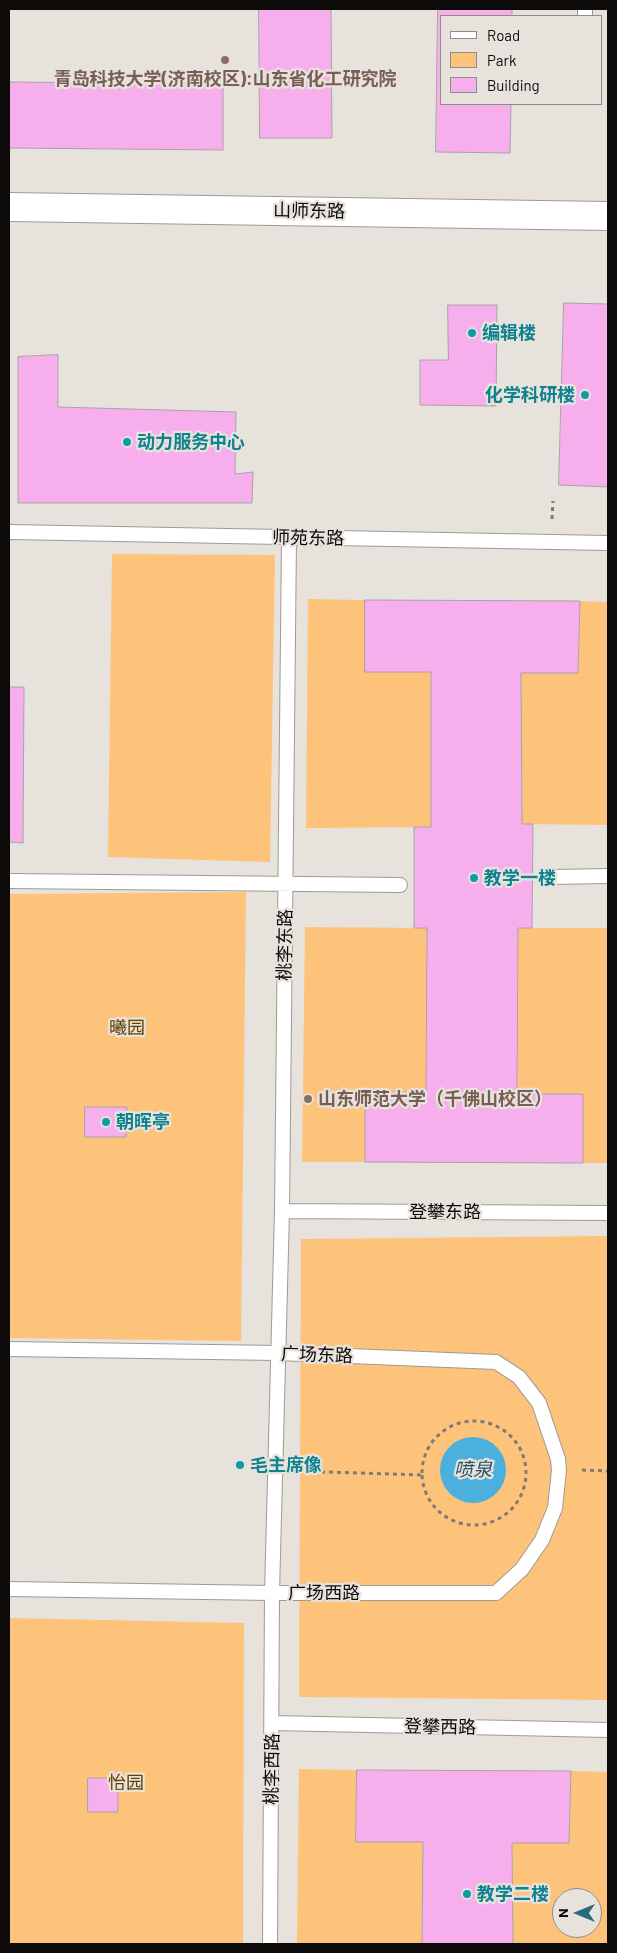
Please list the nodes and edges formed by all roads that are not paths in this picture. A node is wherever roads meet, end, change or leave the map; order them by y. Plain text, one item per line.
1 (9, 207) edge
2 (608, 216) edge
3 (9, 532) edge
4 (289, 538) junction
5 (608, 543) edge
6 (608, 876) edge
7 (553, 877) dead end
8 (9, 881) edge
9 (285, 885) junction
10 (400, 885) dead end
11 (282, 1211) junction
12 (608, 1213) edge
13 (9, 1349) edge
14 (277, 1353) junction
15 (275, 1470) joint
16 (559, 1470) joint
17 (9, 1589) edge
18 (272, 1593) junction
19 (272, 1723) junction
20 (608, 1730) edge
21 (270, 1944) edge

1 - 2 main road, 山师东路
3 - 4 lane, 师苑东路
4 - 5 lane, 师苑东路
4 - 9 lane, 桃李东路
6 - 7 lane
8 - 9 lane
9 - 10 lane
9 - 11 lane, 桃李东路
11 - 12 lane, 登攀东路
11 - 14 lane, 桃李东路
13 - 14 lane, 广场东路
14 - 15 lane, 桃李东路
14 - 16 lane, 广场东路
15 - 18 lane, 桃李西路
16 - 18 lane, 广场西路
17 - 18 lane, 广场西路
18 - 19 lane, 桃李西路
19 - 20 lane, 登攀西路
19 - 21 lane, 桃李西路

